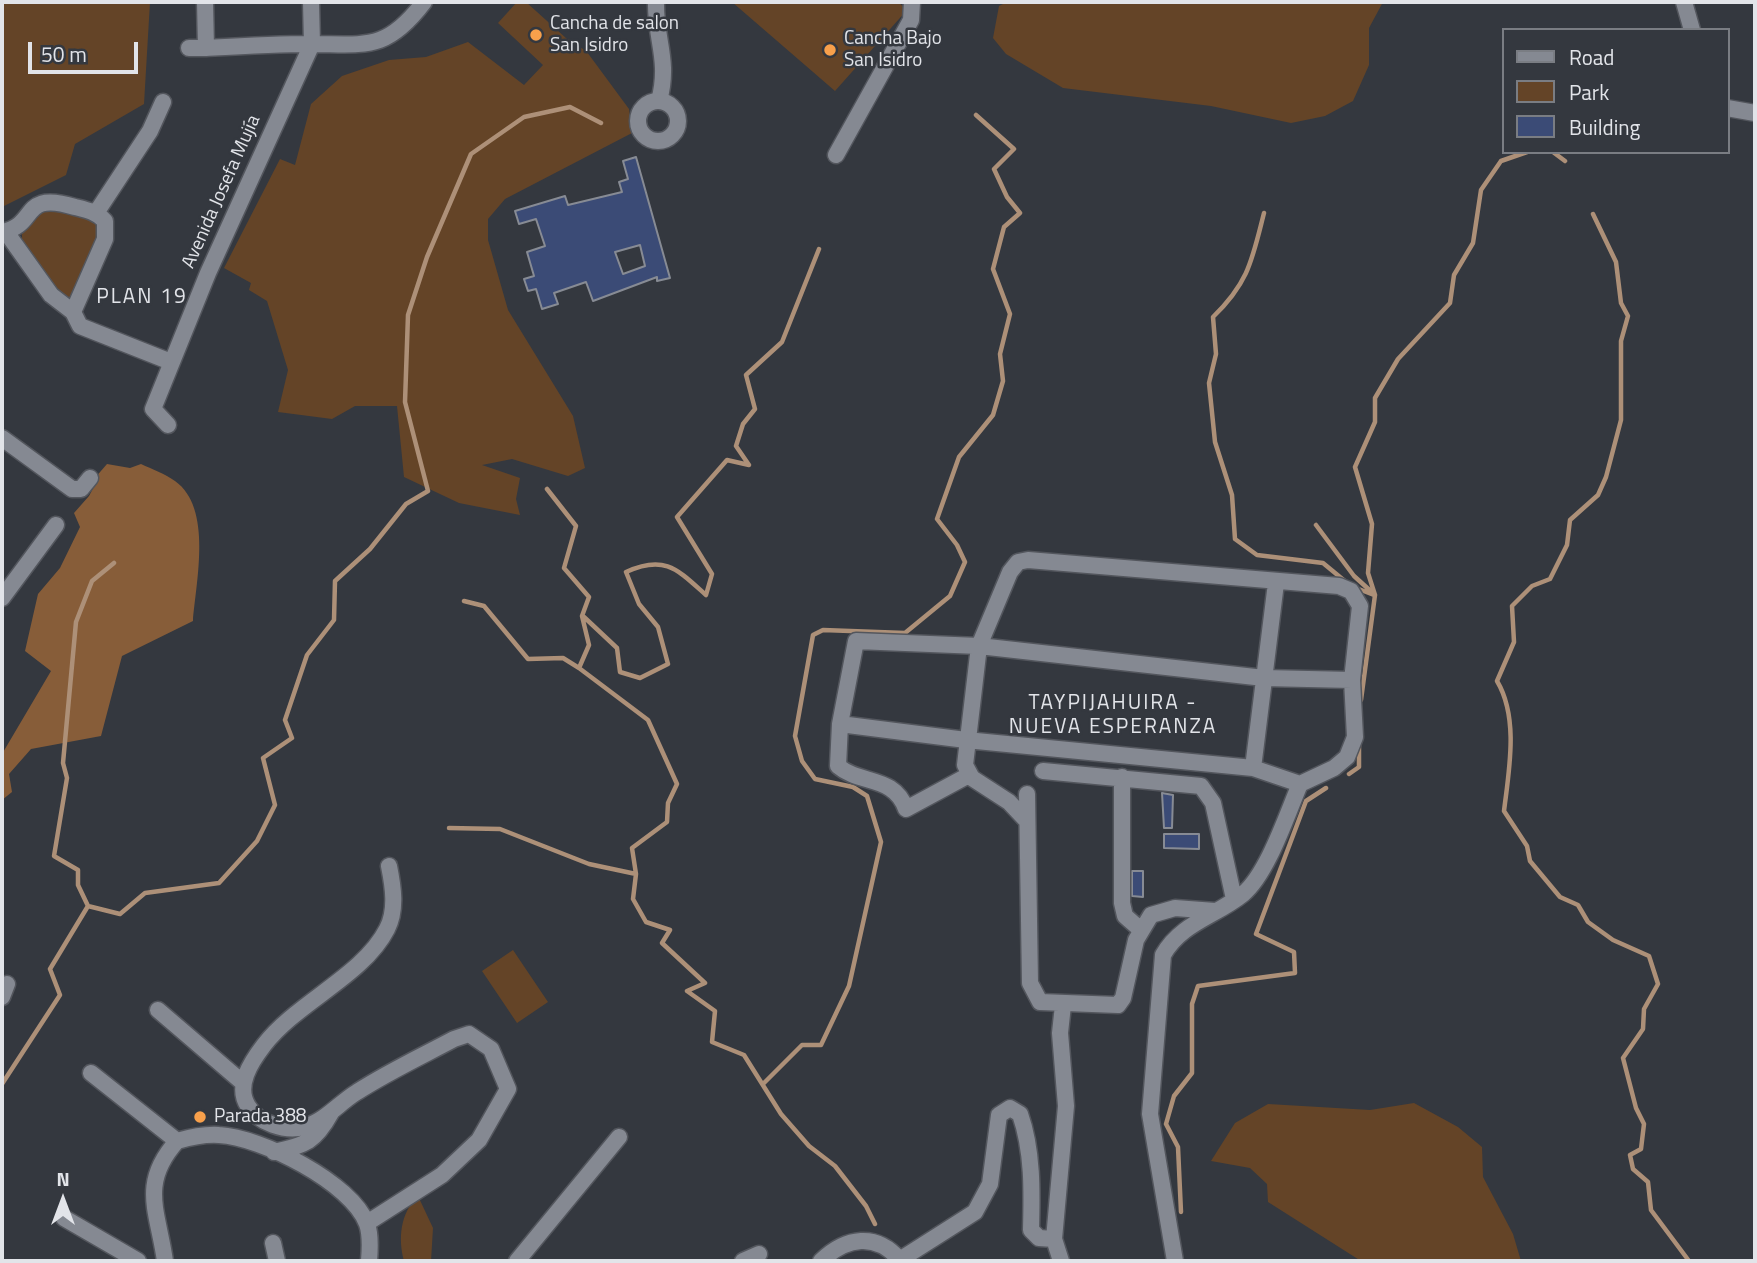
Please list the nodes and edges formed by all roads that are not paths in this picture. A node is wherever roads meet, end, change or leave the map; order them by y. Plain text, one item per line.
1 (205, 2) edge
2 (311, 2) edge
3 (424, 2) edge
4 (656, 2) edge
5 (912, 2) edge
6 (1684, 2) edge
7 (1691, 28) edge
8 (312, 44) junction
9 (189, 48) dead end
10 (206, 48) junction
11 (659, 101) dead end
12 (163, 102) dead end
13 (1729, 108) edge
14 (1755, 113) edge
15 (836, 155) dead end
16 (96, 213) junction
17 (4, 232) edge
18 (73, 312) junction
19 (171, 362) junction
20 (168, 425) dead end
21 (2, 438) edge
22 (90, 478) dead end
23 (56, 525) dead end
24 (1276, 583) junction
25 (2, 597) edge
26 (979, 646) junction
27 (1264, 678) junction
28 (1352, 680) junction
29 (841, 724) junction
30 (966, 740) junction
31 (1253, 768) junction
32 (1043, 771) dead end
33 (969, 775) junction
34 (1122, 777) junction
35 (1300, 784) junction
36 (1027, 794) dead end
37 (1026, 820) junction
38 (389, 866) dead end
39 (1234, 899) junction
40 (1215, 911) junction
41 (1141, 930) junction
42 (1063, 1005) junction
43 (158, 1010) dead end
44 (90, 1073) dead end
45 (242, 1082) junction
46 (334, 1108) junction
47 (620, 1137) dead end
48 (177, 1141) junction
49 (274, 1152) junction
50 (64, 1218) dead end
51 (367, 1223) junction
52 (1054, 1239) junction
53 (273, 1244) dead end
54 (759, 1254) dead end
55 (138, 1261) edge
56 (165, 1261) edge
57 (277, 1261) edge
58 (369, 1261) edge
59 (517, 1261) edge
60 (743, 1261) edge
61 (821, 1261) edge
62 (899, 1261) edge
63 (1060, 1261) edge
64 (1175, 1261) edge

1 - 10 street
2 - 8 street, Avenida Josefa Mujía
3 - 8 street
4 - 11 street
5 - 15 street
6 - 7 street
8 - 10 street
8 - 19 street, Avenida Josefa Mujía
9 - 10 street
12 - 16 street
13 - 14 street
16 - 17 street
16 - 18 street
17 - 18 street
18 - 19 street
19 - 20 street, Avenida Josefa Mujía
21 - 22 street
23 - 25 street
24 - 26 street
24 - 27 street
24 - 28 street
26 - 27 street
26 - 29 street
26 - 30 street
27 - 28 street
27 - 31 street
28 - 35 street
29 - 30 street
29 - 33 street
30 - 31 street
30 - 33 street
31 - 35 street
32 - 34 street
33 - 37 street
34 - 39 street
34 - 41 street
35 - 39 street
36 - 37 street
37 - 42 street
38 - 45 street
39 - 40 street
40 - 41 street
40 - 64 street
41 - 42 street
42 - 52 street
43 - 45 street
44 - 48 street
45 - 46 street
46 - 49 street
46 - 51 street
47 - 59 street
48 - 49 street
48 - 56 street
49 - 51 street
50 - 55 street
51 - 58 street
52 - 62 street
52 - 63 street
53 - 57 street
54 - 60 street
61 - 62 street

